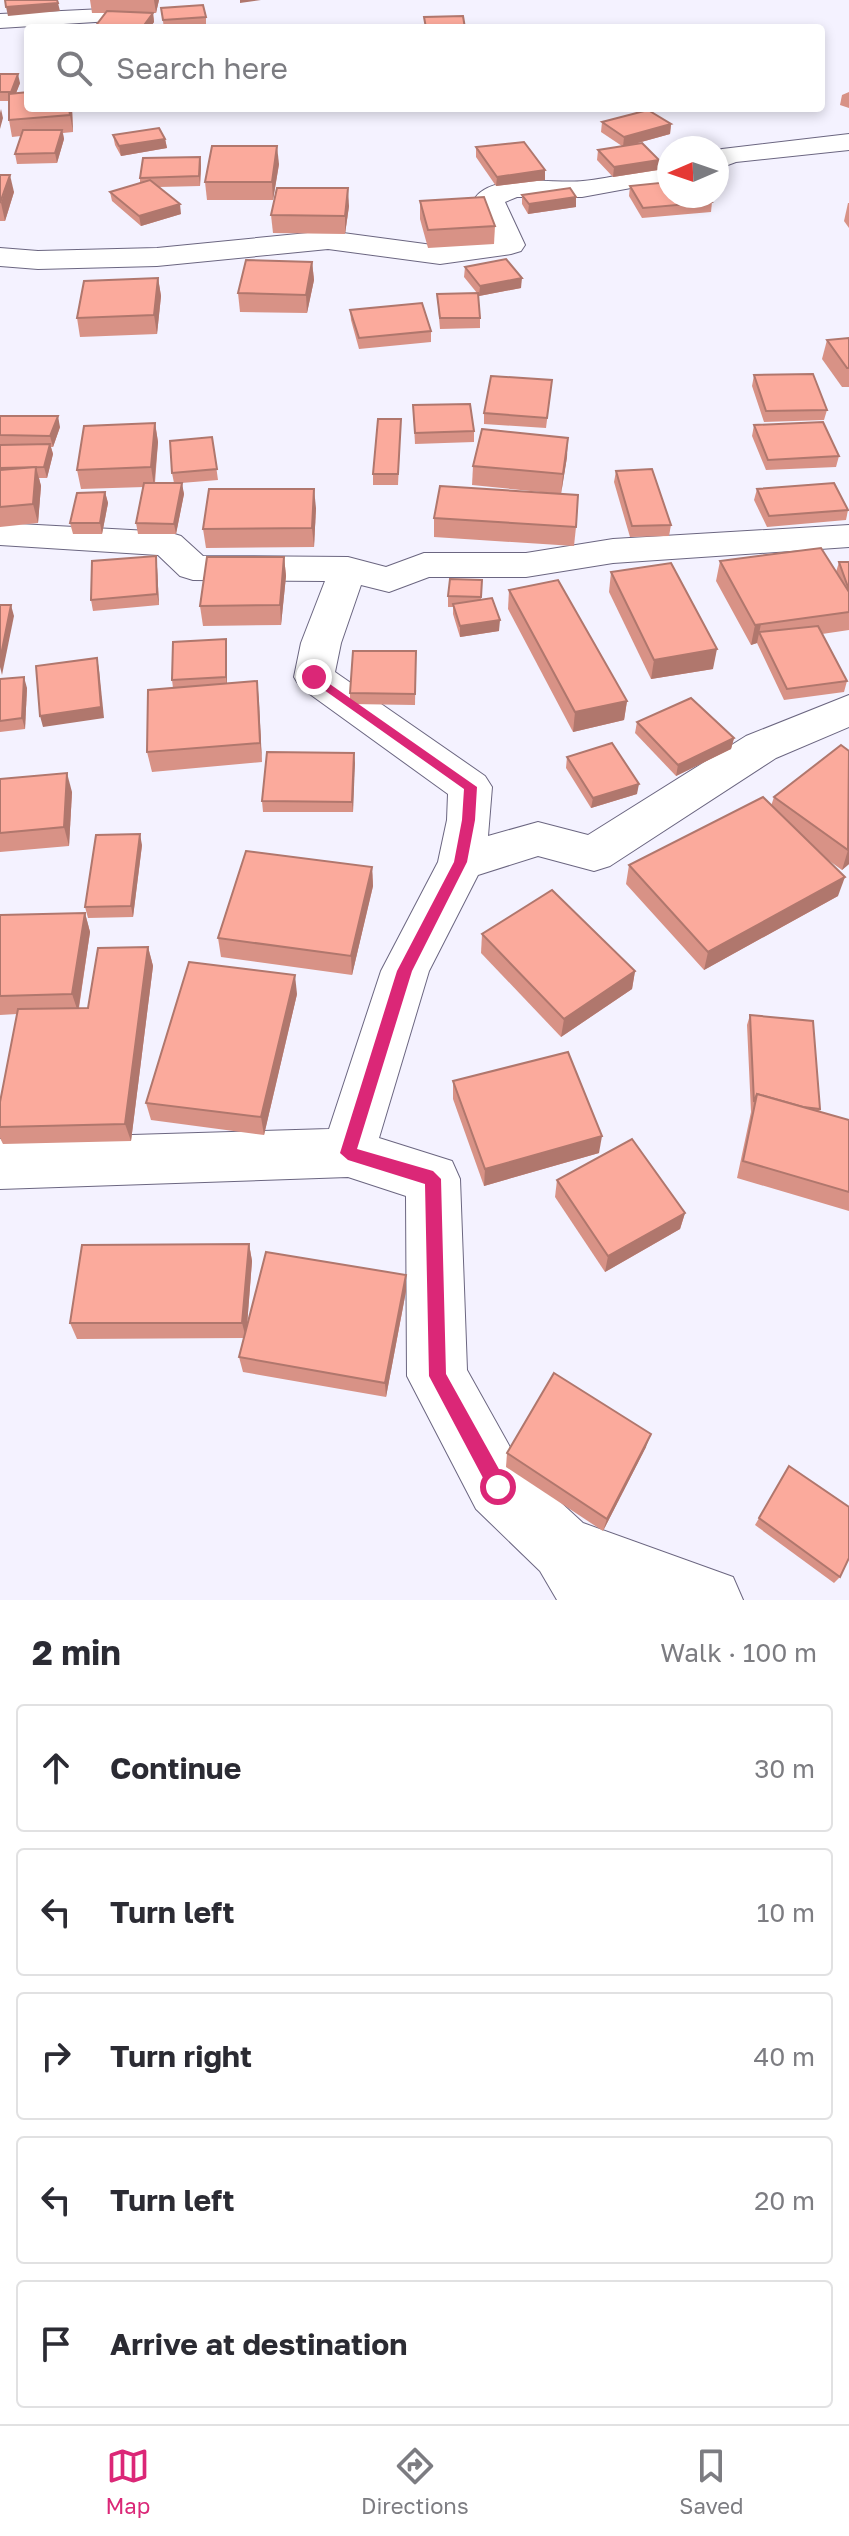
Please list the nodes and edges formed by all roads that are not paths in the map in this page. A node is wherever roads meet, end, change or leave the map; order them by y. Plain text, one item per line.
1 (103, 16) edge
2 (0, 21) edge
3 (849, 142) edge
4 (729, 156) edge
5 (657, 175) edge
6 (0, 257) edge
7 (0, 534) edge
8 (849, 536) edge
9 (348, 569) junction
10 (849, 710) edge
11 (461, 862) junction
12 (348, 1153) junction
13 (0, 1164) edge
14 (578, 1574) edge
15 (710, 1600) edge

1 - 2 street
3 - 4 street
5 - 6 street
7 - 9 street
8 - 9 street
9 - 11 street
10 - 11 street
11 - 12 street
12 - 13 street
12 - 14 street
14 - 15 street

